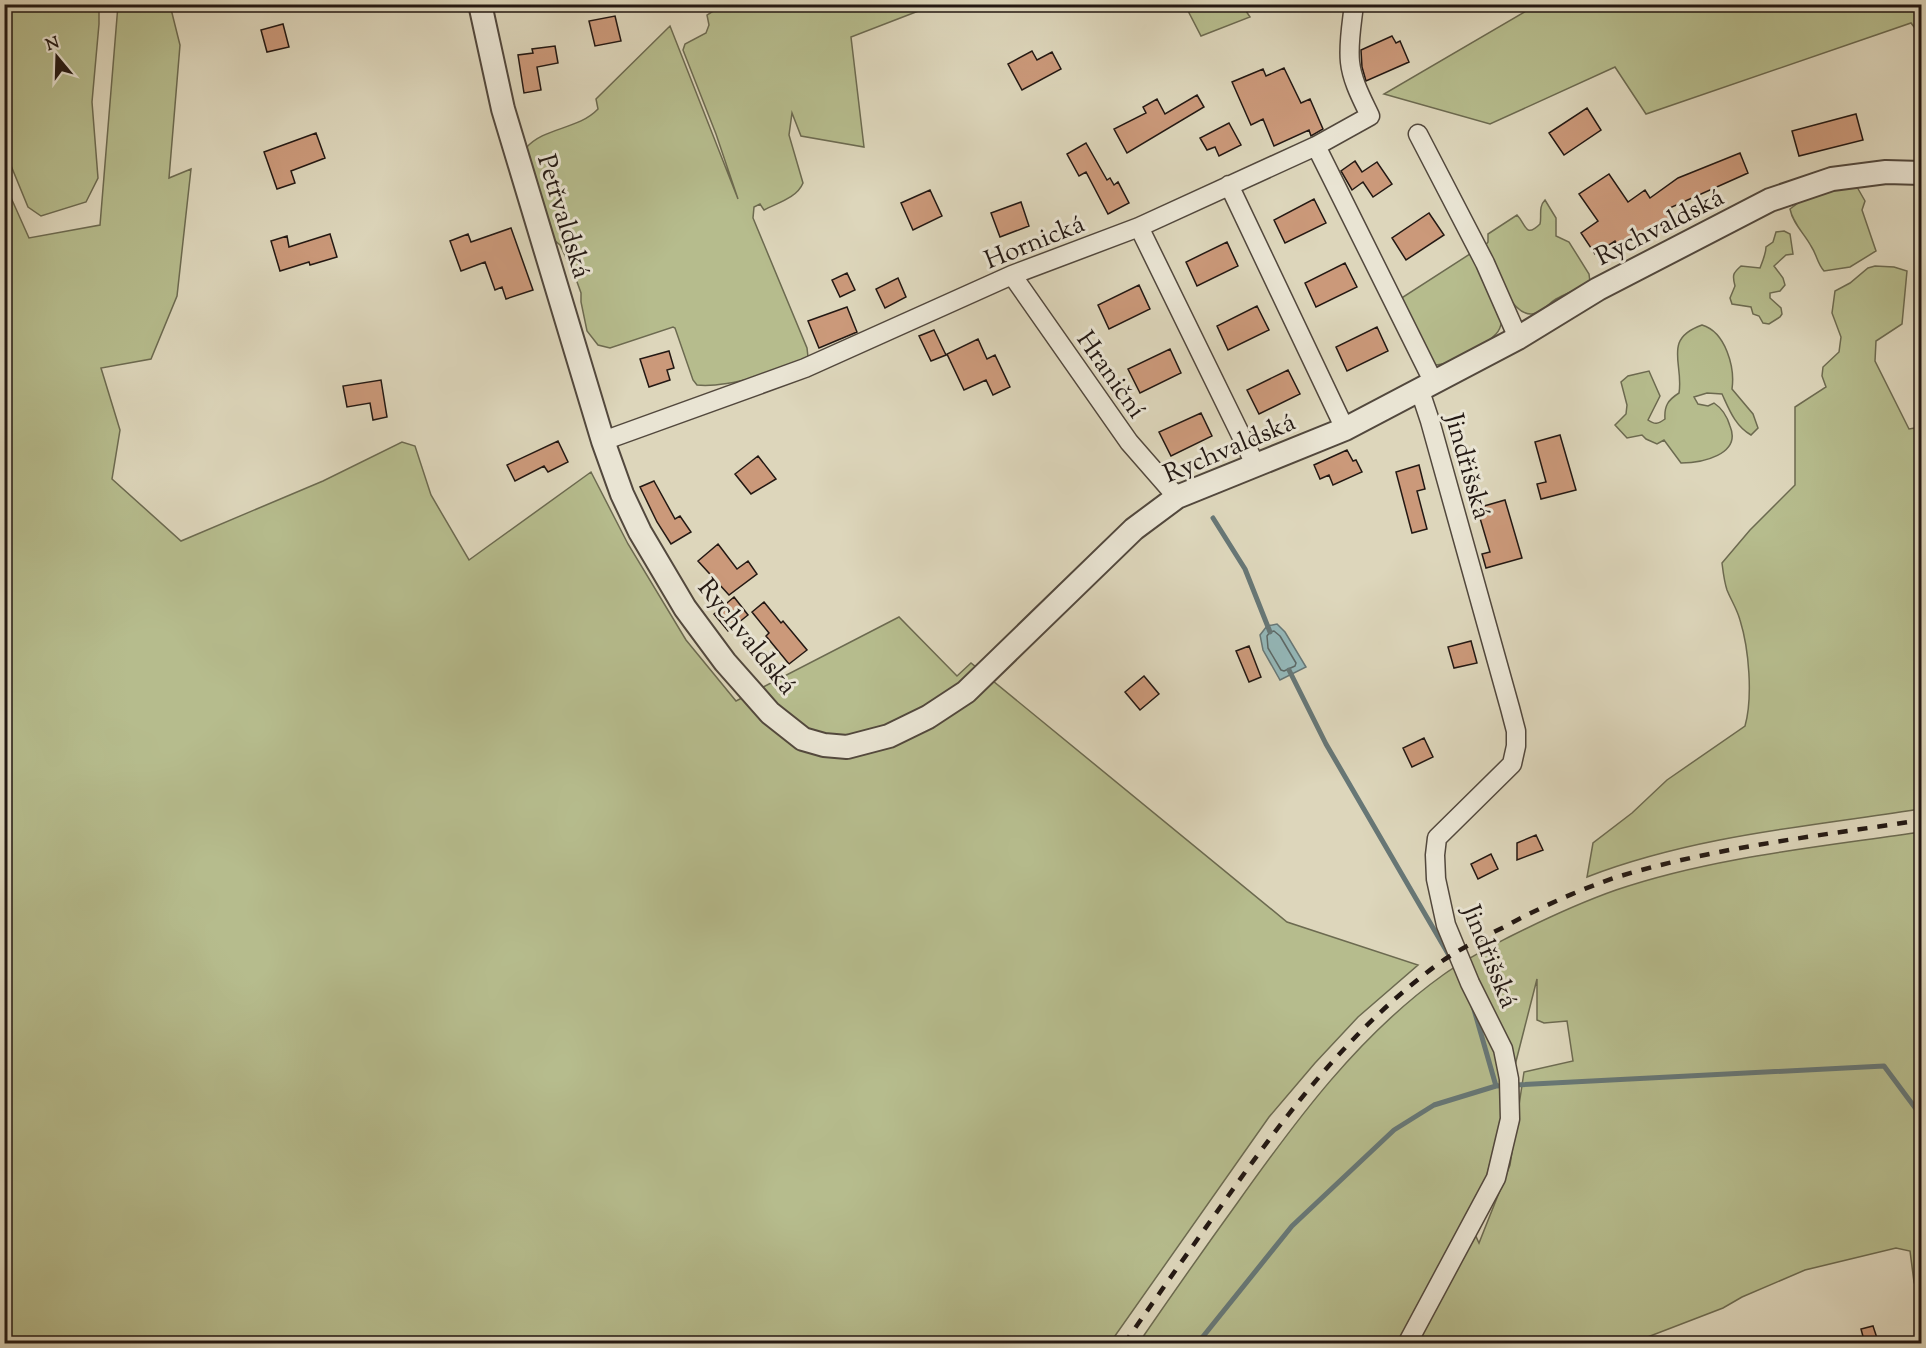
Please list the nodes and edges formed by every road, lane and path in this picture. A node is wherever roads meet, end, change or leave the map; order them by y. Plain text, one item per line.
1 (480, 4) edge
2 (1354, 4) edge
3 (1418, 134) dead end
4 (1316, 146) junction
5 (1922, 172) edge
6 (1229, 185) junction
7 (1139, 227) junction
8 (1012, 275) junction
9 (1518, 338) junction
10 (1427, 387) junction
11 (1345, 429) junction
12 (603, 441) junction
13 (1255, 464) junction
14 (1177, 497) junction
15 (1407, 1344) edge

1 - 12 street, Petřvaldská
2 - 4 street, Hornická
3 - 9 street
4 - 6 street, Hornická
4 - 10 street, Jindřišská
5 - 9 street, Rychvaldská
6 - 7 street, Hornická
6 - 11 street
7 - 8 street, Hornická
7 - 13 street
8 - 12 street, Hornická
8 - 14 street, Hraniční
9 - 10 street, Rychvaldská
10 - 11 street, Rychvaldská
10 - 15 street, Jindřišská
11 - 13 street, Rychvaldská
12 - 14 street, Rychvaldská
13 - 14 street, Rychvaldská

